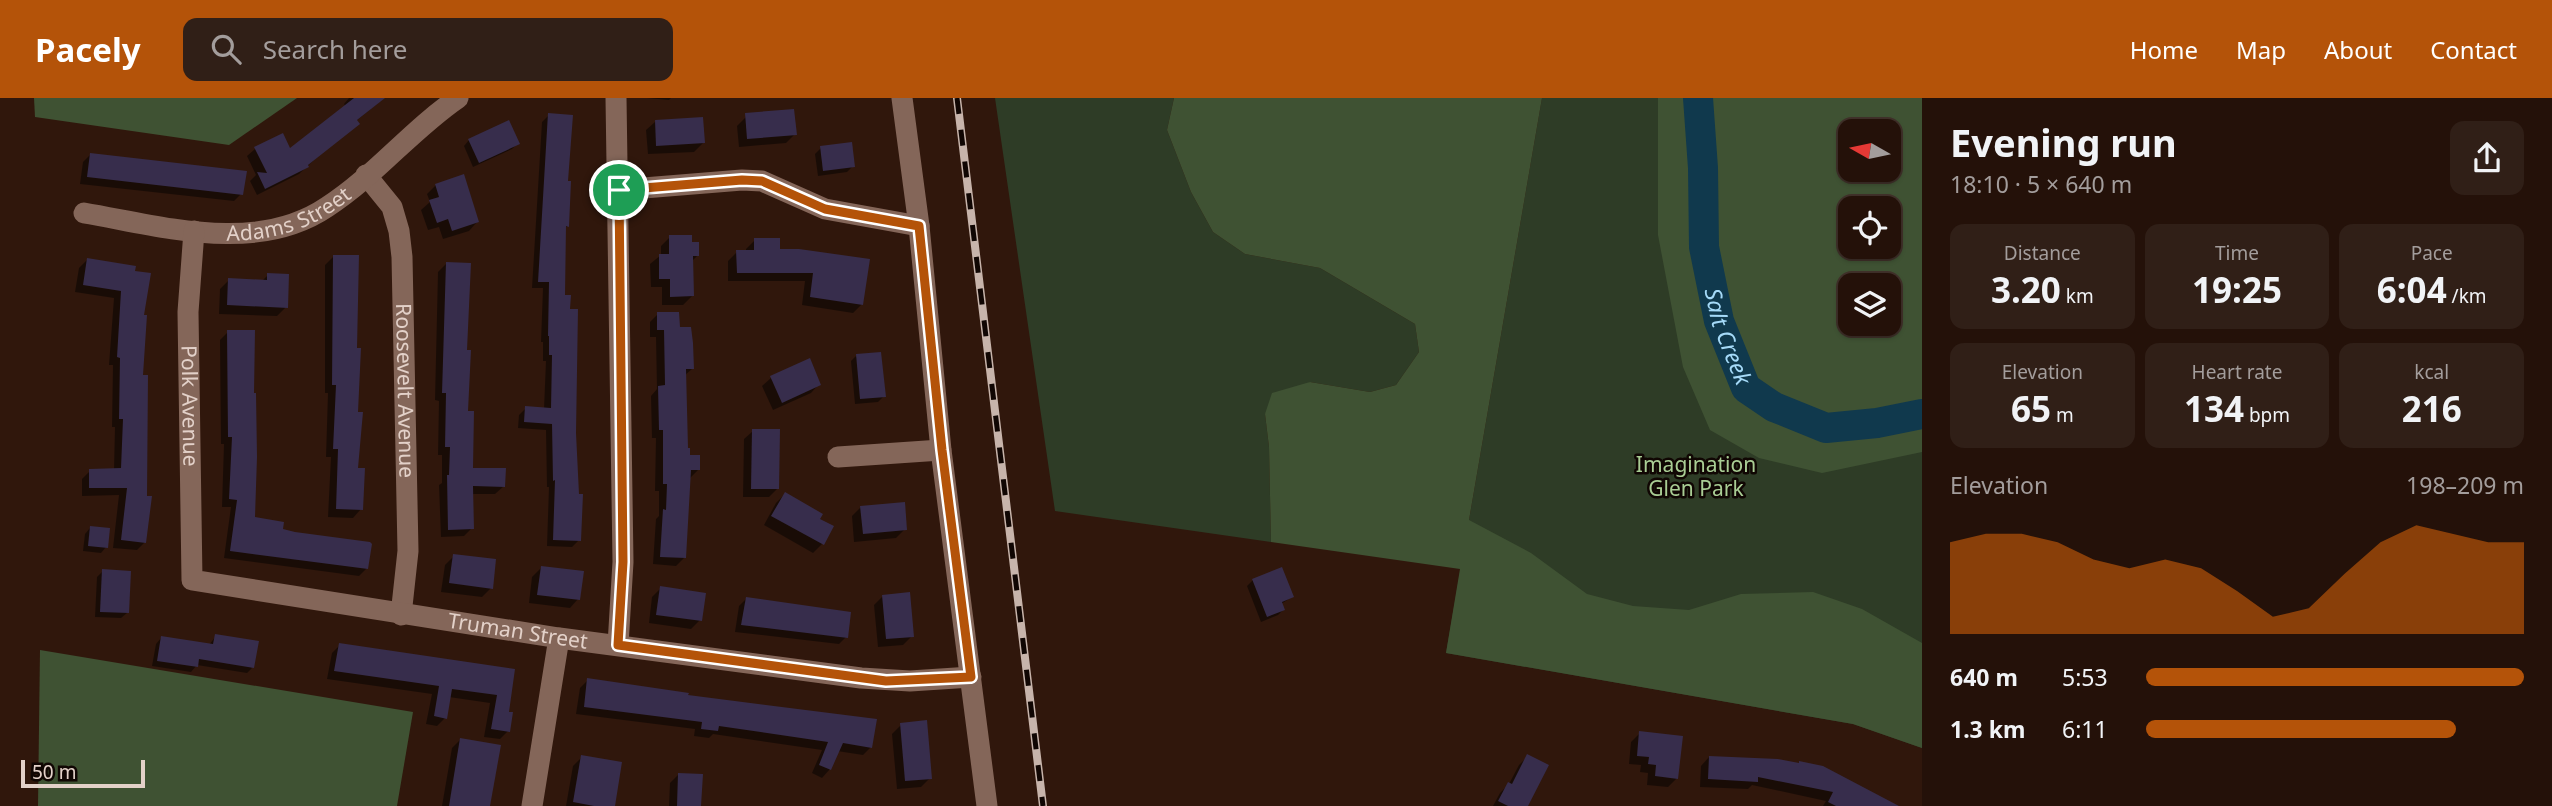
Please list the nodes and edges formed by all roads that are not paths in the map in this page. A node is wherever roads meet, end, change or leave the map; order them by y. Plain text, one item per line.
1 (458, 98) edge
2 (616, 98) edge
3 (902, 98) edge
4 (366, 175) junction
5 (619, 190) junction
6 (84, 213) dead end
7 (919, 226) junction
8 (194, 230) junction
9 (942, 450) junction
10 (838, 457) dead end
11 (192, 580) joint
12 (401, 615) junction
13 (559, 638) junction
14 (618, 645) junction
15 (971, 677) junction
16 (532, 806) edge
17 (987, 806) edge

1 - 4 street, Adams Street
2 - 5 street
3 - 7 street
4 - 8 street, Adams Street
4 - 12 street, Roosevelt Avenue
5 - 7 street
5 - 14 street
6 - 8 street, Adams Street
7 - 9 street
8 - 11 street, Polk Avenue
9 - 10 street
9 - 15 street
11 - 12 street, Truman Street
12 - 13 street, Truman Street
13 - 14 street, Truman Street
13 - 16 street
14 - 15 street, Truman Street
15 - 17 street

